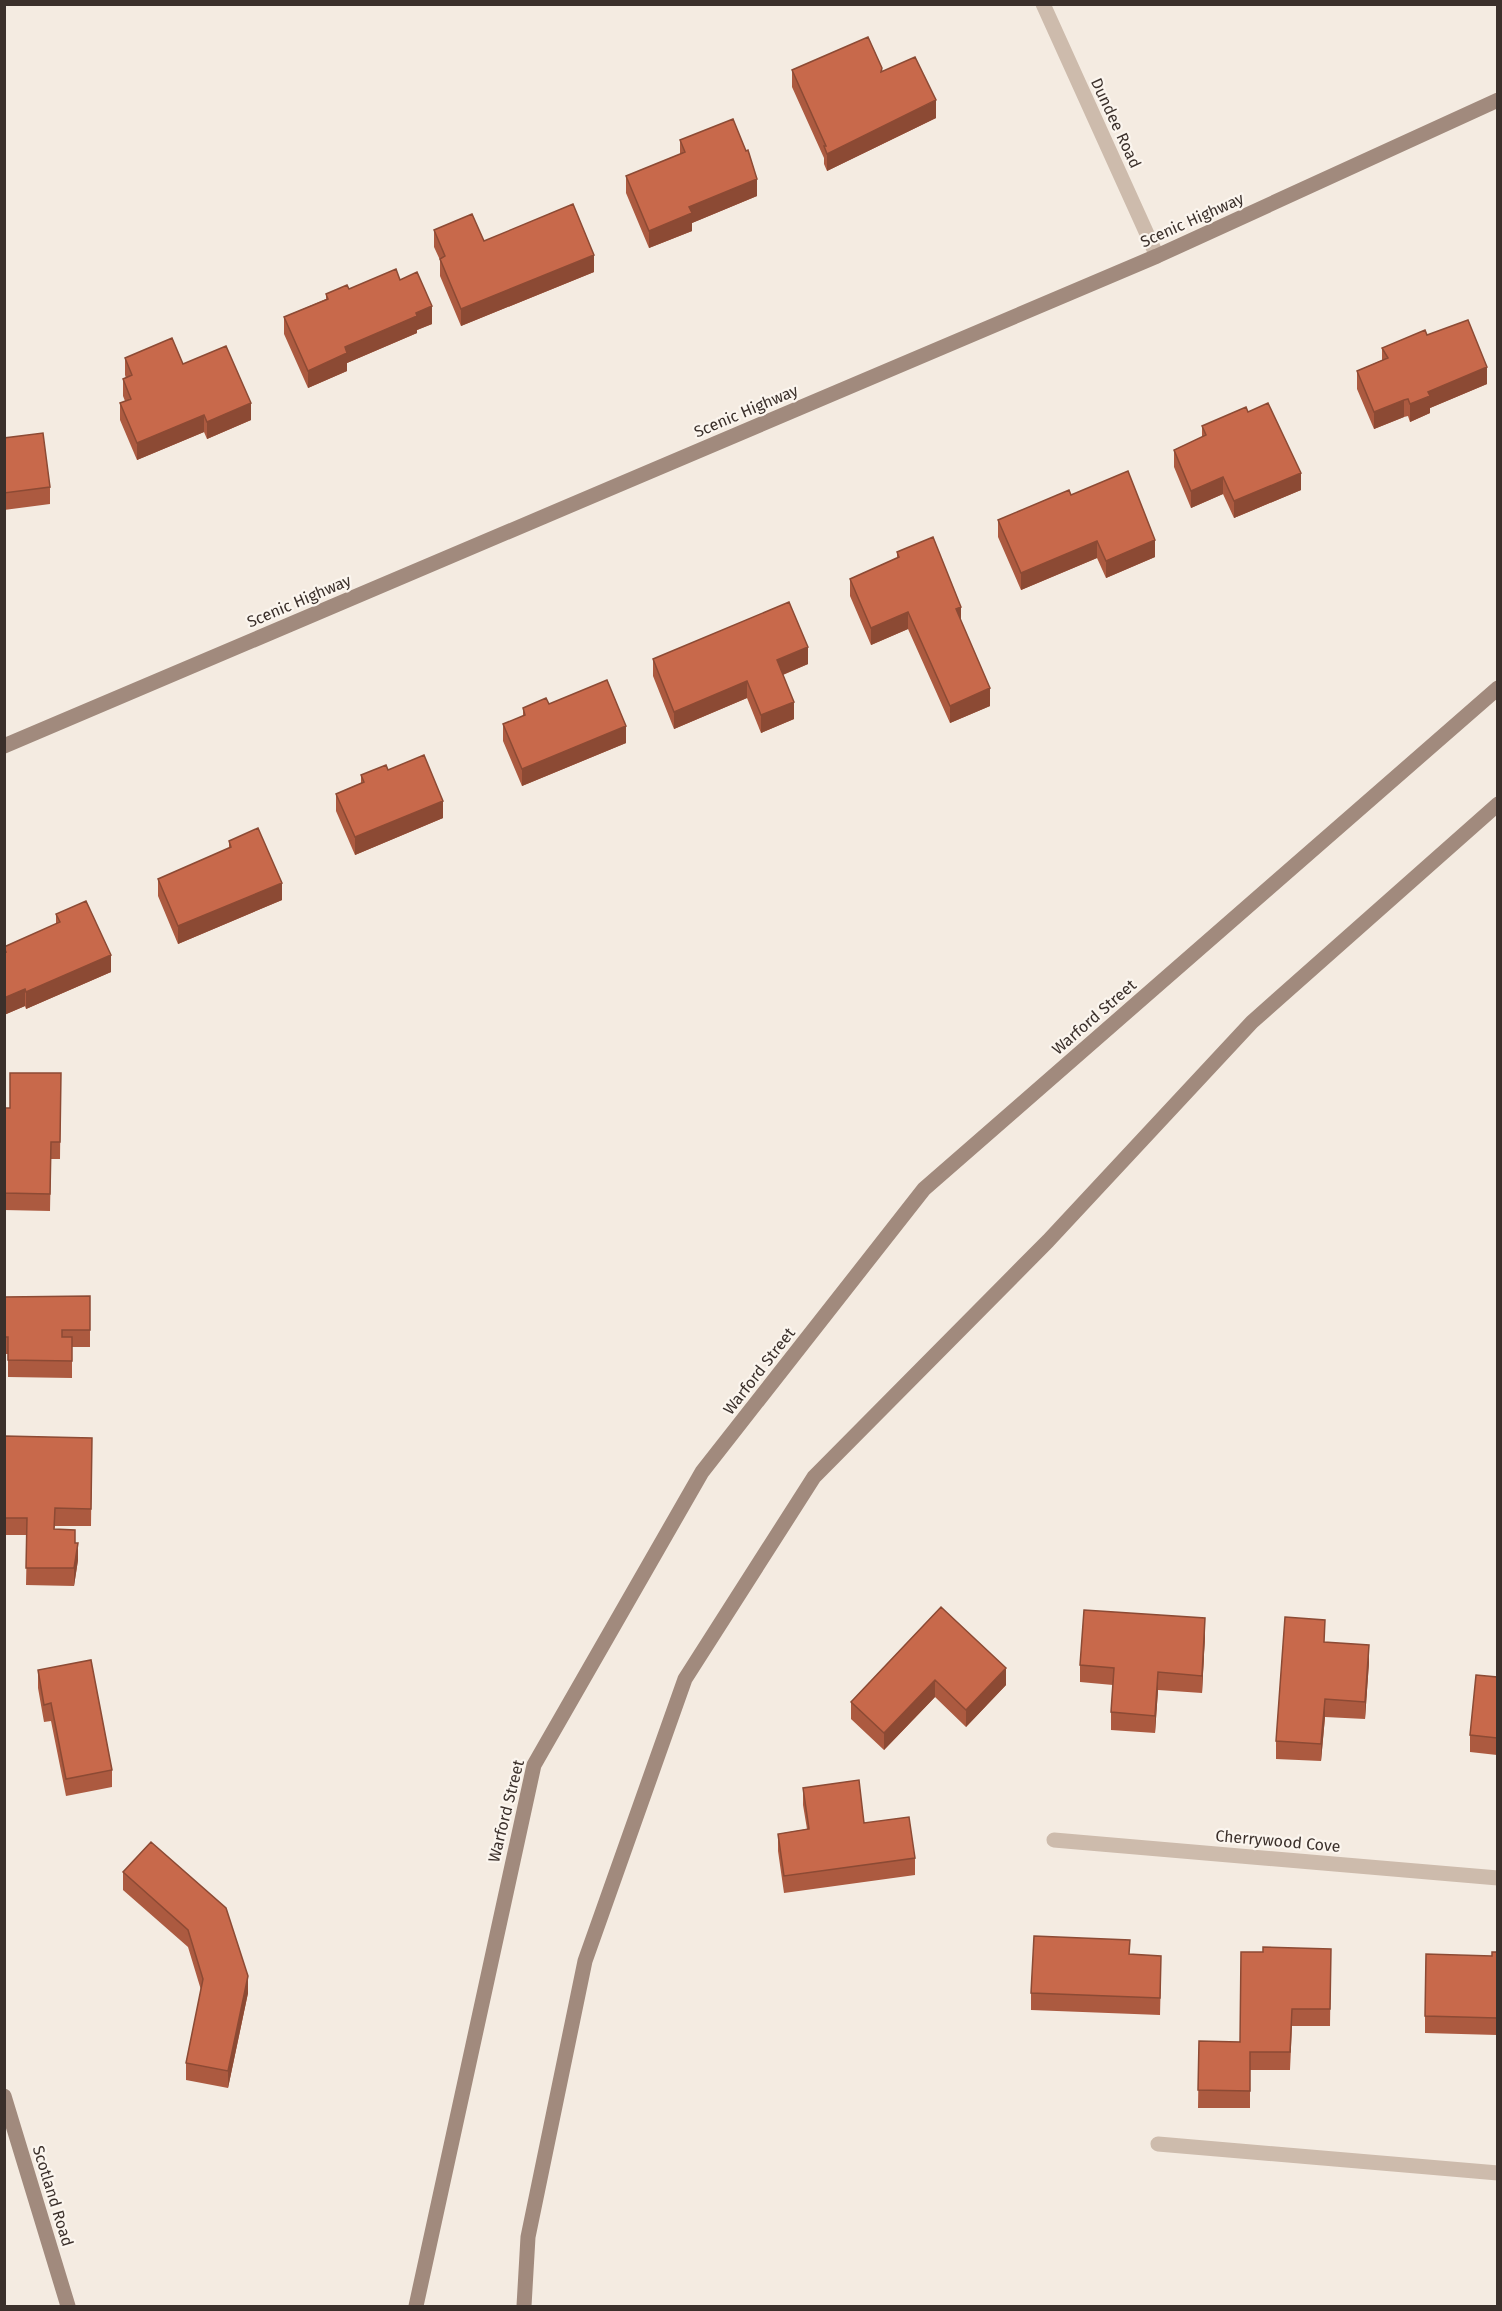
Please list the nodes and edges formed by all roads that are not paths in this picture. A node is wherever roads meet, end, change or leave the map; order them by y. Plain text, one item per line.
1 (1043, 4) edge
2 (1497, 100) edge
3 (1157, 256) junction
4 (1497, 688) edge
5 (4, 746) edge
6 (1497, 804) edge
7 (1054, 1840) dead end
8 (1497, 1878) edge
9 (4, 2096) edge
10 (1158, 2144) dead end
11 (1497, 2173) edge
12 (68, 2307) edge
13 (416, 2307) edge
14 (524, 2307) edge

1 - 3 street, Dundee Road
2 - 3 main road, Scenic Highway
3 - 5 main road, Scenic Highway
4 - 13 main road, Warford Street
6 - 14 main road
7 - 8 street, Cherrywood Cove
9 - 12 main road, Scotland Road
10 - 11 street

